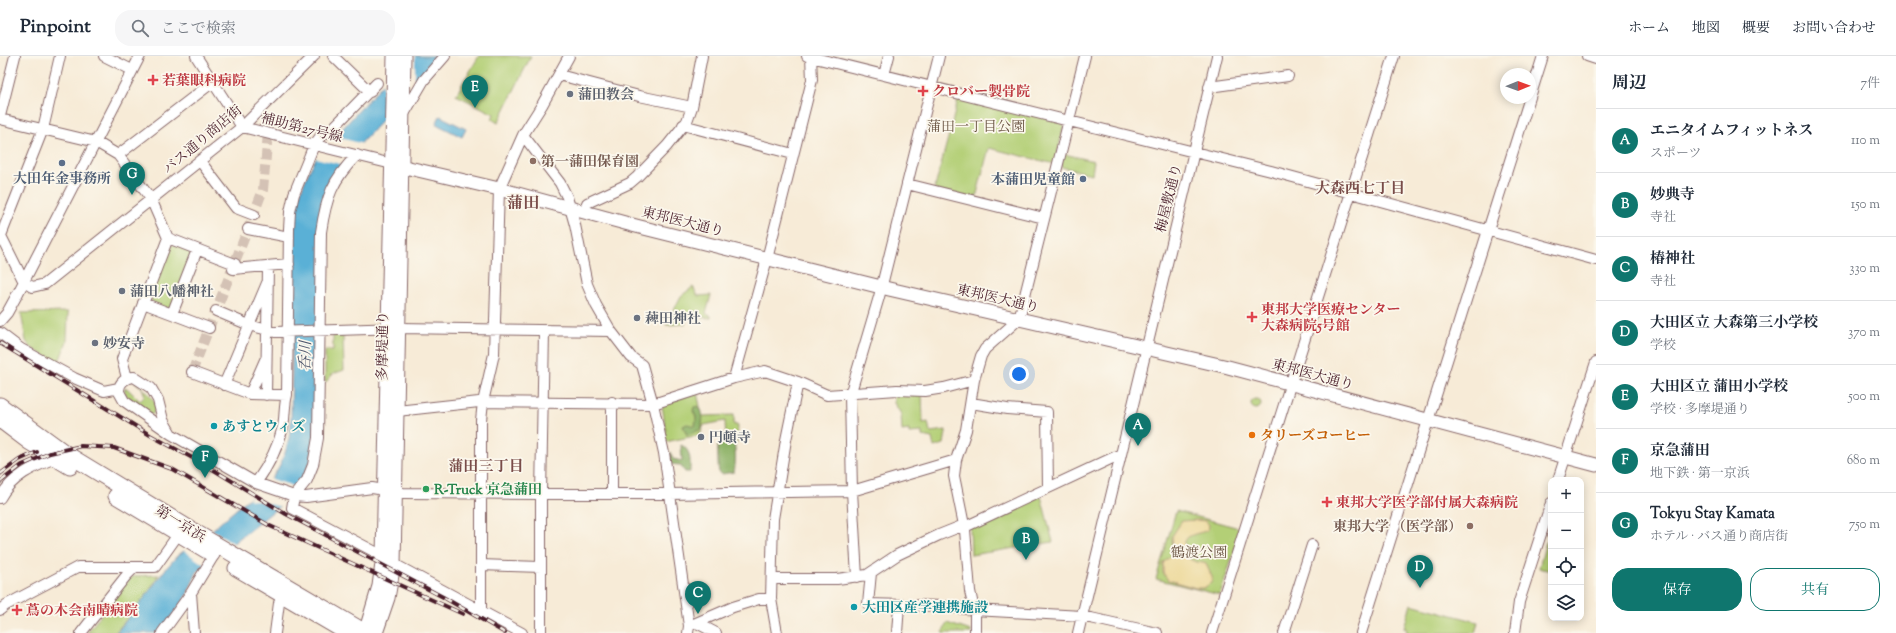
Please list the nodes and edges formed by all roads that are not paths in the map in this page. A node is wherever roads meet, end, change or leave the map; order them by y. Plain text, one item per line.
1 (15, 56) edge
2 (60, 56) edge
3 (104, 56) edge
4 (140, 56) edge
5 (196, 56) edge
6 (314, 56) edge
7 (333, 56) edge
8 (445, 56) edge
9 (569, 56) edge
10 (702, 56) edge
11 (810, 56) edge
12 (889, 56) edge
13 (939, 56) edge
14 (1085, 56) edge
15 (1217, 56) edge
16 (1394, 56) edge
17 (1544, 56) edge
18 (1587, 56) edge
19 (399, 59) edge
20 (1596, 59) edge
21 (132, 69) junction
22 (559, 75) junction
23 (884, 75) junction
24 (1288, 76) dead end
25 (213, 82) junction
26 (377, 83) dead end
27 (931, 87) junction
28 (1209, 87) junction
29 (370, 92) junction
30 (692, 107) junction
31 (399, 112) junction
32 (0, 117) edge
33 (1068, 120) junction
34 (683, 125) junction
35 (242, 127) junction
36 (43, 129) junction
37 (523, 134) junction
38 (96, 142) junction
39 (314, 145) junction
40 (1193, 152) junction
41 (793, 154) junction
42 (118, 155) junction
43 (356, 155) junction
44 (200, 161) junction
45 (397, 165) junction
46 (907, 184) junction
47 (499, 189) junction
48 (1351, 192) junction
49 (151, 199) junction
50 (570, 208) junction
51 (585, 212) junction
52 (254, 215) dead end
53 (1044, 218) junction
54 (248, 229) dead end
55 (1488, 230) junction
56 (0, 237) edge
57 (289, 237) junction
58 (168, 238) junction
59 (197, 250) junction
60 (767, 259) junction
61 (1596, 260) edge
62 (288, 264) junction
63 (268, 267) junction
64 (269, 278) junction
65 (24, 282) junction
66 (881, 287) junction
67 (143, 303) junction
68 (216, 311) dead end
69 (172, 314) junction
70 (1019, 319) junction
71 (0, 321) edge
72 (249, 325) junction
73 (209, 328) dead end
74 (393, 329) junction
75 (319, 330) junction
76 (494, 330) junction
77 (544, 330) junction
78 (612, 331) junction
79 (268, 332) junction
80 (290, 332) junction
81 (0, 333) edge
82 (1146, 348) junction
83 (267, 354) junction
84 (1596, 362) edge
85 (192, 372) dead end
86 (127, 378) junction
87 (734, 378) junction
88 (974, 380) junction
89 (798, 382) junction
90 (224, 385) junction
91 (1289, 385) junction
92 (119, 388) junction
93 (0, 394) edge
94 (250, 394) junction
95 (266, 395) junction
96 (287, 395) junction
97 (850, 395) junction
98 (483, 402) junction
99 (542, 402) junction
100 (612, 402) junction
101 (971, 402) junction
102 (653, 404) junction
103 (0, 405) edge
104 (397, 411) junction
105 (160, 412) junction
106 (150, 419) junction
107 (0, 420) edge
108 (1428, 421) junction
109 (32, 430) junction
110 (0, 431) edge
111 (171, 434) junction
112 (1121, 454) junction
113 (1566, 457) junction
114 (55, 458) junction
115 (956, 460) junction
116 (1596, 465) edge
117 (1559, 477) edge
118 (258, 484) junction
119 (1048, 488) junction
120 (3, 490) edge
121 (390, 490) junction
122 (852, 491) junction
123 (777, 492) junction
124 (481, 493) junction
125 (541, 494) junction
126 (612, 494) junction
127 (670, 494) junction
128 (293, 496) junction
129 (0, 498) edge
130 (1548, 513) edge
131 (964, 526) junction
132 (182, 530) junction
133 (1312, 545) dead end
134 (217, 556) junction
135 (389, 560) junction
136 (481, 565) junction
137 (541, 567) junction
138 (135, 568) junction
139 (871, 573) junction
140 (857, 577) junction
141 (772, 579) junction
142 (191, 593) junction
143 (283, 596) junction
144 (771, 599) junction
145 (899, 605) junction
146 (0, 610) edge
147 (974, 610) junction
148 (481, 612) junction
149 (1082, 616) junction
150 (690, 630) edge
151 (81, 633) edge
152 (162, 633) edge
153 (194, 633) edge
154 (275, 633) edge
155 (347, 633) edge
156 (368, 633) edge
157 (522, 633) edge
158 (541, 633) edge
159 (716, 633) edge
160 (777, 633) edge
161 (897, 633) edge
162 (975, 633) edge
163 (1078, 633) edge
164 (1157, 633) edge
165 (1212, 633) edge
166 (1284, 633) edge
167 (1361, 633) edge
168 (1515, 633) edge

1 - 32 street
2 - 36 street
3 - 21 street
4 - 21 street
5 - 25 street, 補助第27号線
6 - 35 street, バス通り商店街
7 - 29 street
8 - 31 street
9 - 22 street
10 - 30 street
11 - 23 street
11 - 41 street
12 - 23 street
13 - 27 street
14 - 33 street
15 - 28 street, 梅屋敷通り
16 - 48 street
17 - 55 street
18 - 20 street
19 - 31 main road, 多摩堤通り
19 - 31 main road, 多摩堤通り
21 - 38 street
22 - 30 street
22 - 37 street
23 - 27 street
24 - 28 street
25 - 35 street, 補助第27号線
25 - 42 street
26 - 29 street
27 - 33 street
27 - 46 street
28 - 40 street, 梅屋敷通り
29 - 39 street
30 - 34 street
31 - 45 main road, 多摩堤通り
32 - 36 street
33 - 40 street
33 - 53 street
34 - 41 street
34 - 51 street
35 - 39 street, 補助第27号線
35 - 44 street, バス通り商店街
36 - 38 street
36 - 56 street
37 - 47 street
37 - 50 street
38 - 42 street
38 - 65 street
39 - 43 street, 補助第27号線
39 - 57 street
40 - 48 street
40 - 82 street, 梅屋敷通り
41 - 60 street
42 - 49 street
43 - 45 street, 補助第27号線
43 - 75 street
44 - 49 street, バス通り商店街
44 - 52 street
45 - 47 main road, 東邦医大通り
45 - 74 main road, 多摩堤通り
46 - 53 street
46 - 66 street
47 - 50 main road, 東邦医大通り
47 - 76 street
48 - 55 street
48 - 91 street
49 - 58 street
49 - 65 street, バス通り商店街
50 - 51 main road, 東邦医大通り
50 - 78 street
51 - 60 main road, 東邦医大通り
53 - 70 street
54 - 57 street
55 - 61 street
55 - 108 street
56 - 65 street
57 - 62 street
58 - 59 street
58 - 67 street
59 - 63 street
59 - 69 street
60 - 66 main road, 東邦医大通り
60 - 87 street
62 - 63 street
62 - 80 street
63 - 64 street
64 - 72 street
64 - 79 street
65 - 71 street
66 - 70 main road, 東邦医大通り
66 - 97 street
67 - 69 street
67 - 86 street
68 - 72 street
69 - 73 street
70 - 82 main road, 東邦医大通り
70 - 88 street
72 - 79 street
72 - 90 street
74 - 75 street
74 - 76 street
74 - 104 main road, 多摩堤通り
74 - 121 main road, 多摩堤通り
75 - 80 street
75 - 128 street
76 - 77 street
76 - 98 street
77 - 78 street
77 - 99 street
78 - 102 street
79 - 80 street
79 - 83 street
80 - 96 street
81 - 92 street
82 - 91 main road, 東邦医大通り
82 - 112 street, 梅屋敷通り
83 - 94 street
83 - 95 street
84 - 113 street
85 - 90 street
86 - 92 street
86 - 105 street
87 - 89 street
87 - 102 street
88 - 97 street
88 - 101 street
89 - 97 street
89 - 123 street
90 - 94 street
91 - 108 main road, 東邦医大通り
91 - 165 street
92 - 106 street
93 - 109 highway
94 - 95 street
95 - 96 street
96 - 118 street
97 - 122 street
98 - 99 street
98 - 104 street
98 - 124 street
99 - 100 street
99 - 125 street
100 - 102 street
100 - 126 street
101 - 115 street
101 - 119 street
102 - 127 street
103 - 109 highway, 第一京浜
104 - 121 main road, 多摩堤通り
105 - 106 street
105 - 111 street
106 - 111 street
107 - 114 highway, 第一京浜
108 - 113 main road, 東邦医大通り
108 - 167 street
109 - 132 highway, 第一京浜
110 - 114 highway
111 - 118 street
112 - 119 street
112 - 149 street, 梅屋敷通り
113 - 116 main road, 東邦医大通り
113 - 117 street
114 - 120 street
114 - 132 highway, 第一京浜
115 - 122 street
115 - 131 street
118 - 128 street
119 - 131 street
120 - 129 street
121 - 124 street
121 - 128 street
121 - 135 main road, 多摩堤通り
122 - 123 street
122 - 140 street
123 - 127 street
123 - 141 street
124 - 125 street
124 - 136 street
125 - 126 street
125 - 137 street
126 - 127 street
127 - 150 street
128 - 135 street
130 - 168 street
131 - 139 street
131 - 147 street
132 - 134 highway, 第一京浜
132 - 138 street
133 - 166 street
134 - 142 street
134 - 143 highway, 第一京浜
134 - 156 highway, 第一京浜
135 - 148 street
135 - 156 main road, 多摩堤通り
136 - 137 street
136 - 148 street
137 - 158 street
138 - 146 street
138 - 151 street
139 - 140 street
139 - 145 street
140 - 141 street
141 - 144 street
142 - 152 street
142 - 153 street
143 - 154 street
143 - 155 highway, 第一京浜
144 - 150 street
144 - 160 street
145 - 147 street
145 - 161 street
147 - 149 street
147 - 162 street
148 - 157 street
149 - 163 street, 梅屋敷通り
149 - 164 street
150 - 159 street

